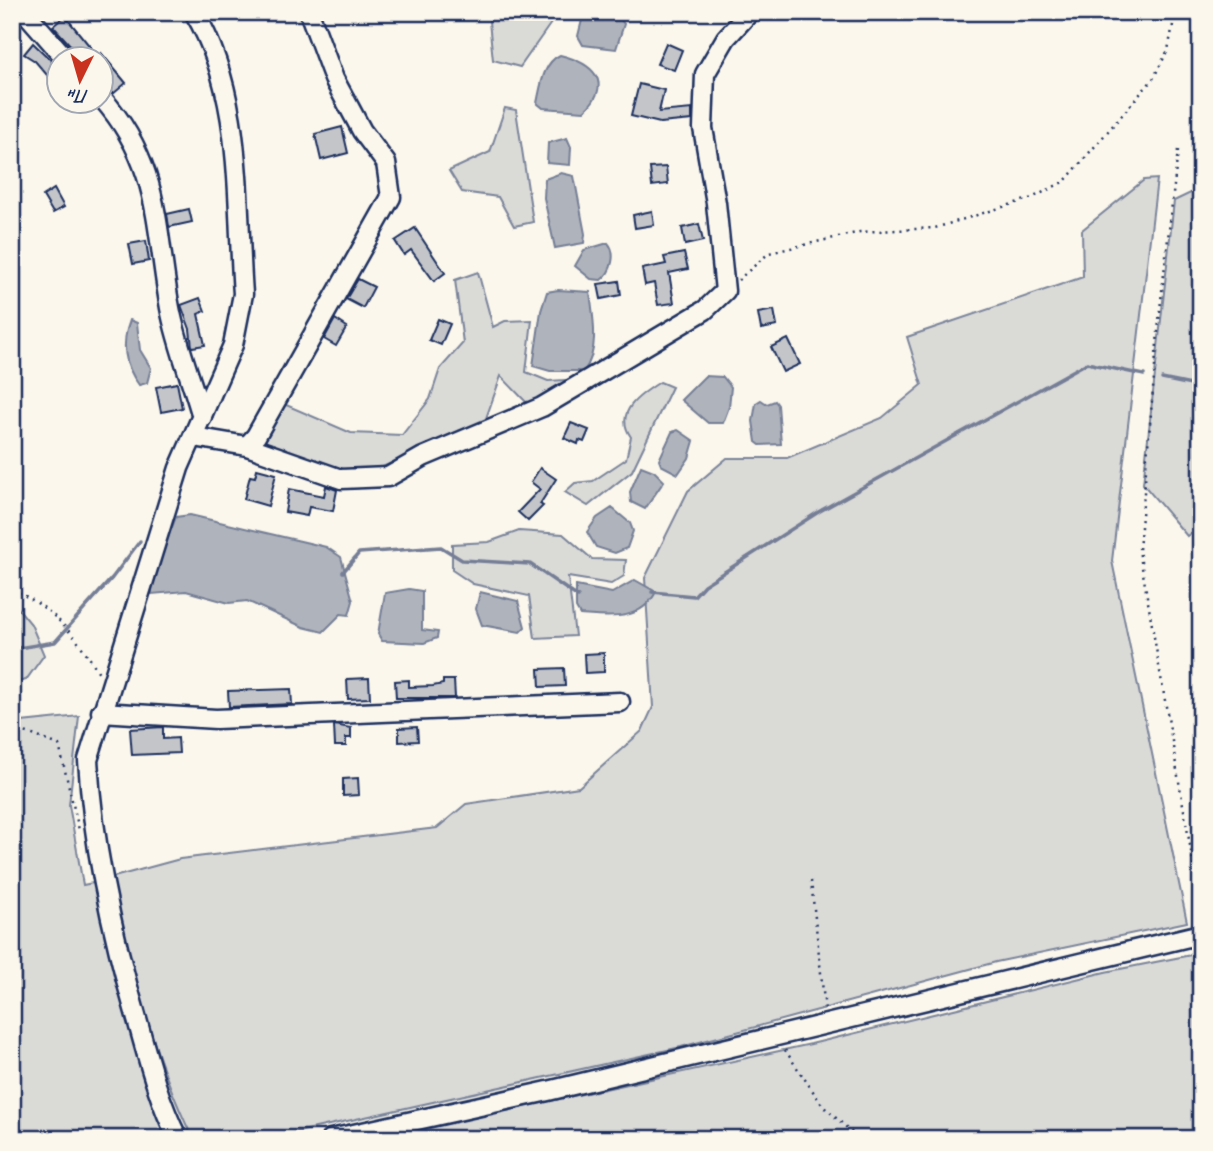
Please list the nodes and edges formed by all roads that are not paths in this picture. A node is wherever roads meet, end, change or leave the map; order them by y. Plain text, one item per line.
1 (25, 12) edge
2 (194, 12) edge
3 (309, 12) edge
4 (750, 12) edge
5 (55, 46) edge
6 (114, 116) edge
7 (202, 416) junction
8 (194, 437) junction
9 (247, 446) junction
10 (620, 702) dead end
11 (102, 712) junction
12 (1201, 934) edge
13 (178, 1139) edge
14 (331, 1139) edge

1 - 5 street
2 - 7 street
3 - 9 street
4 - 9 street
6 - 7 street
7 - 8 street
8 - 9 street
8 - 11 street
10 - 11 street
11 - 13 street
12 - 14 street

